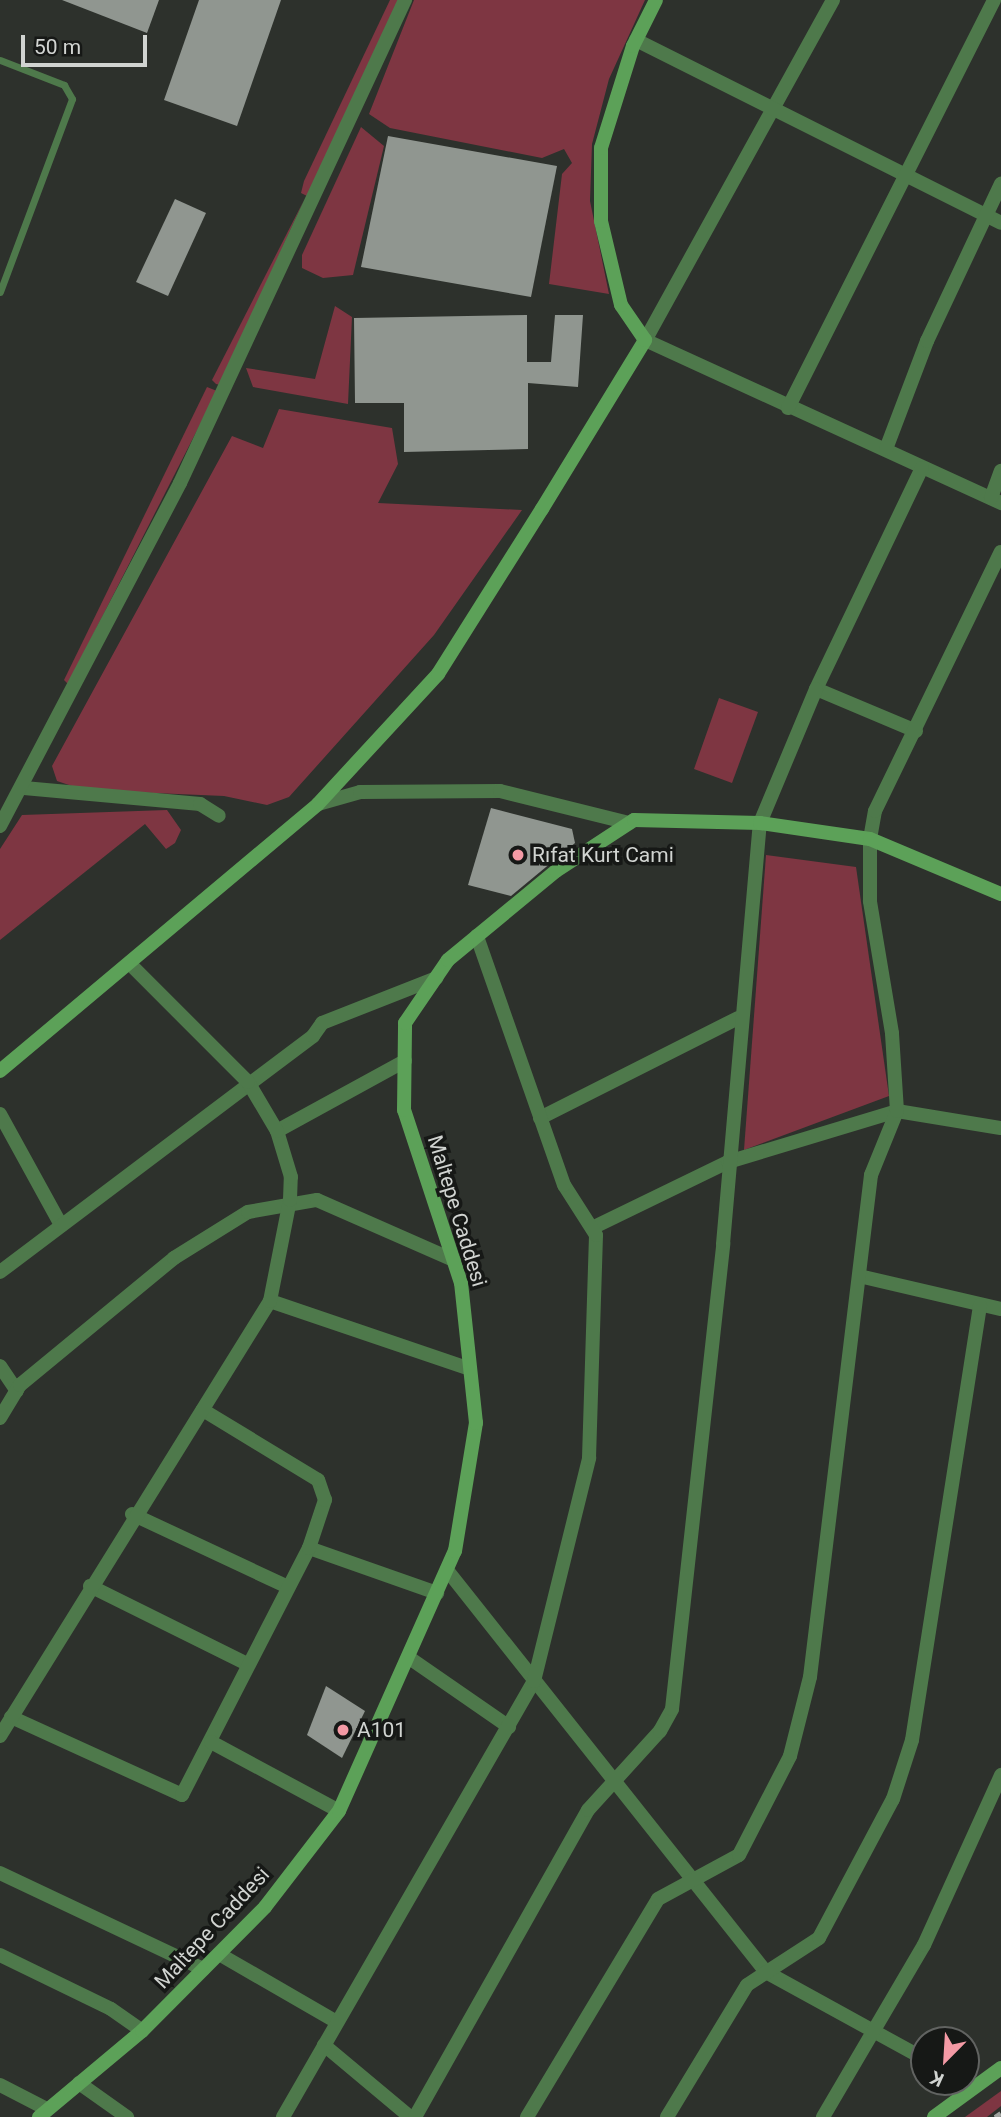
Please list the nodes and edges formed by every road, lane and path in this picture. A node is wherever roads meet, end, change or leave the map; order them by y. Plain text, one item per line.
1 (405, 0) edge
2 (656, 0) edge
3 (833, 0) edge
4 (993, 0) edge
5 (636, 40) junction
6 (0, 60) edge
7 (776, 110) junction
8 (906, 173) junction
9 (1001, 184) edge
10 (985, 216) junction
11 (1001, 223) edge
12 (0, 292) edge
13 (645, 340) junction
14 (788, 408) junction
15 (886, 449) junction
16 (922, 468) junction
17 (1001, 471) edge
18 (996, 501) edge
19 (1001, 552) edge
20 (816, 689) junction
21 (916, 731) junction
22 (24, 788) junction
23 (317, 804) junction
24 (219, 816) dead end
25 (760, 822) junction
26 (629, 823) junction
27 (0, 826) edge
28 (870, 839) junction
29 (1001, 894) edge
30 (477, 936) junction
31 (130, 964) junction
32 (436, 978) junction
33 (738, 1018) junction
34 (405, 1061) junction
35 (0, 1071) edge
36 (248, 1082) junction
37 (897, 1111) junction
38 (0, 1114) edge
39 (540, 1118) junction
40 (1001, 1128) edge
41 (277, 1131) junction
42 (728, 1162) junction
43 (290, 1200) junction
44 (61, 1225) junction
45 (592, 1228) junction
46 (454, 1260) junction
47 (0, 1272) edge
48 (859, 1276) junction
49 (270, 1301) junction
50 (979, 1305) junction
51 (1001, 1309) edge
52 (0, 1366) edge
53 (470, 1369) junction
54 (16, 1391) junction
55 (203, 1410) junction
56 (0, 1418) edge
57 (132, 1514) junction
58 (309, 1548) junction
59 (447, 1570) junction
60 (90, 1586) junction
61 (288, 1587) junction
62 (437, 1592) junction
63 (408, 1657) junction
64 (247, 1664) junction
65 (534, 1681) junction
66 (11, 1717) junction
67 (509, 1727) junction
68 (0, 1736) edge
69 (211, 1742) junction
70 (1001, 1775) edge
71 (614, 1779) junction
72 (339, 1811) junction
73 (0, 1873) edge
74 (691, 1881) junction
75 (219, 1954) junction
76 (0, 1955) edge
77 (204, 1969) junction
78 (766, 1972) junction
79 (337, 2022) junction
80 (142, 2031) junction
81 (877, 2034) junction
82 (324, 2045) junction
83 (910, 2052) edge
84 (1001, 2068) edge
85 (980, 2079) edge
86 (79, 2083) junction
87 (0, 2085) edge
88 (957, 2096) edge
89 (43, 2113) edge
90 (127, 2117) edge
91 (283, 2117) edge
92 (412, 2117) edge
93 (527, 2117) edge
94 (667, 2117) edge
95 (823, 2117) edge
96 (934, 2117) edge

1 - 22 street
2 - 5 street
3 - 7 street
4 - 8 street
5 - 7 street
5 - 13 street
6 - 12 lane
7 - 8 street
7 - 13 street
8 - 10 street
8 - 14 street
9 - 10 street
10 - 11 street
10 - 15 street
13 - 14 street
13 - 23 street
14 - 15 street
15 - 16 street
16 - 18 street
16 - 20 street
17 - 18 street
19 - 21 street
20 - 21 street
20 - 25 street
21 - 28 street
22 - 24 street
22 - 27 street
23 - 26 street
23 - 31 street
25 - 26 street
25 - 28 street
25 - 33 street
26 - 30 street, Maltepe Caddesi
28 - 29 street
28 - 37 street
30 - 32 street, Maltepe Caddesi
30 - 39 street
31 - 35 street
31 - 36 street
32 - 34 street, Maltepe Caddesi
32 - 36 street
33 - 39 street
33 - 42 street
34 - 41 street
34 - 46 street, Maltepe Caddesi
36 - 41 street
36 - 44 street
37 - 40 street
37 - 42 street
37 - 48 street
38 - 44 street
39 - 45 street
41 - 43 street
42 - 45 street
42 - 71 street
43 - 46 street
43 - 49 street
43 - 54 street
44 - 47 street
45 - 65 street
46 - 53 street, Maltepe Caddesi
48 - 50 street
48 - 74 street
49 - 53 street
49 - 55 street
50 - 51 street
50 - 78 street
52 - 54 street
53 - 59 street, Maltepe Caddesi
54 - 56 street
55 - 57 street
55 - 58 street
57 - 60 street
57 - 61 street
58 - 61 street
58 - 62 street
59 - 62 street, Maltepe Caddesi
59 - 65 street
60 - 64 street
60 - 66 street
61 - 64 street
62 - 63 street, Maltepe Caddesi
63 - 67 street
63 - 72 street, Maltepe Caddesi
64 - 69 street
65 - 67 street
65 - 71 street
66 - 68 street
66 - 69 street
67 - 79 street
69 - 72 street
70 - 81 street
71 - 74 street
71 - 92 street
72 - 75 street, Maltepe Caddesi
73 - 77 street
74 - 78 street
74 - 93 street
75 - 77 street, Maltepe Caddesi
75 - 79 street
76 - 80 street
77 - 80 street, Maltepe Caddesi
78 - 81 street
78 - 94 street
79 - 82 street
80 - 86 street, Maltepe Caddesi
81 - 83 street
81 - 95 street
82 - 91 street
82 - 92 street
84 - 85 street
86 - 89 street, Maltepe Caddesi
86 - 90 street
87 - 89 street
88 - 96 street

